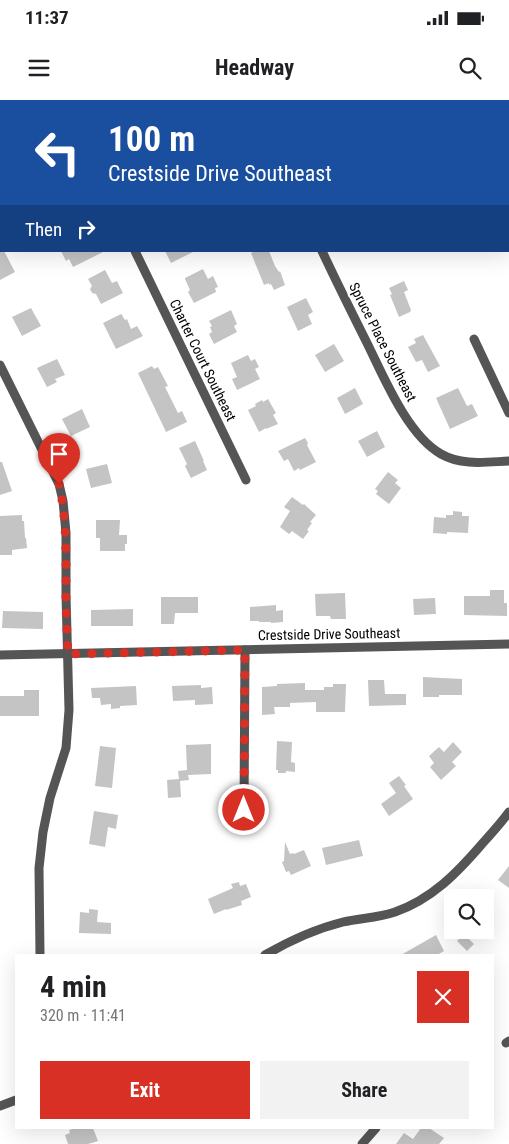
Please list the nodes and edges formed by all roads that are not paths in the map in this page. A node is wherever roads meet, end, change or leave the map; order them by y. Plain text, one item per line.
1 (135, 252) edge
2 (322, 252) edge
3 (474, 339) dead end
4 (0, 365) edge
5 (509, 413) edge
6 (509, 461) edge
7 (246, 480) dead end
8 (509, 644) edge
9 (245, 650) junction
10 (68, 654) junction
11 (0, 655) edge
12 (244, 810) dead end
13 (509, 812) edge
14 (40, 954) edge
15 (267, 954) edge
16 (15, 1100) edge
17 (0, 1106) edge
18 (375, 1129) edge
19 (362, 1144) edge

1 - 7 street, Charter Court Southeast
2 - 6 street, Spruce Place Southeast
3 - 5 street
4 - 10 street
8 - 9 street, Crestside Drive Southeast
9 - 10 street, Crestside Drive Southeast
9 - 12 street
10 - 11 street, Crestside Drive Southeast
10 - 14 street
13 - 15 street
16 - 17 street
18 - 19 street

